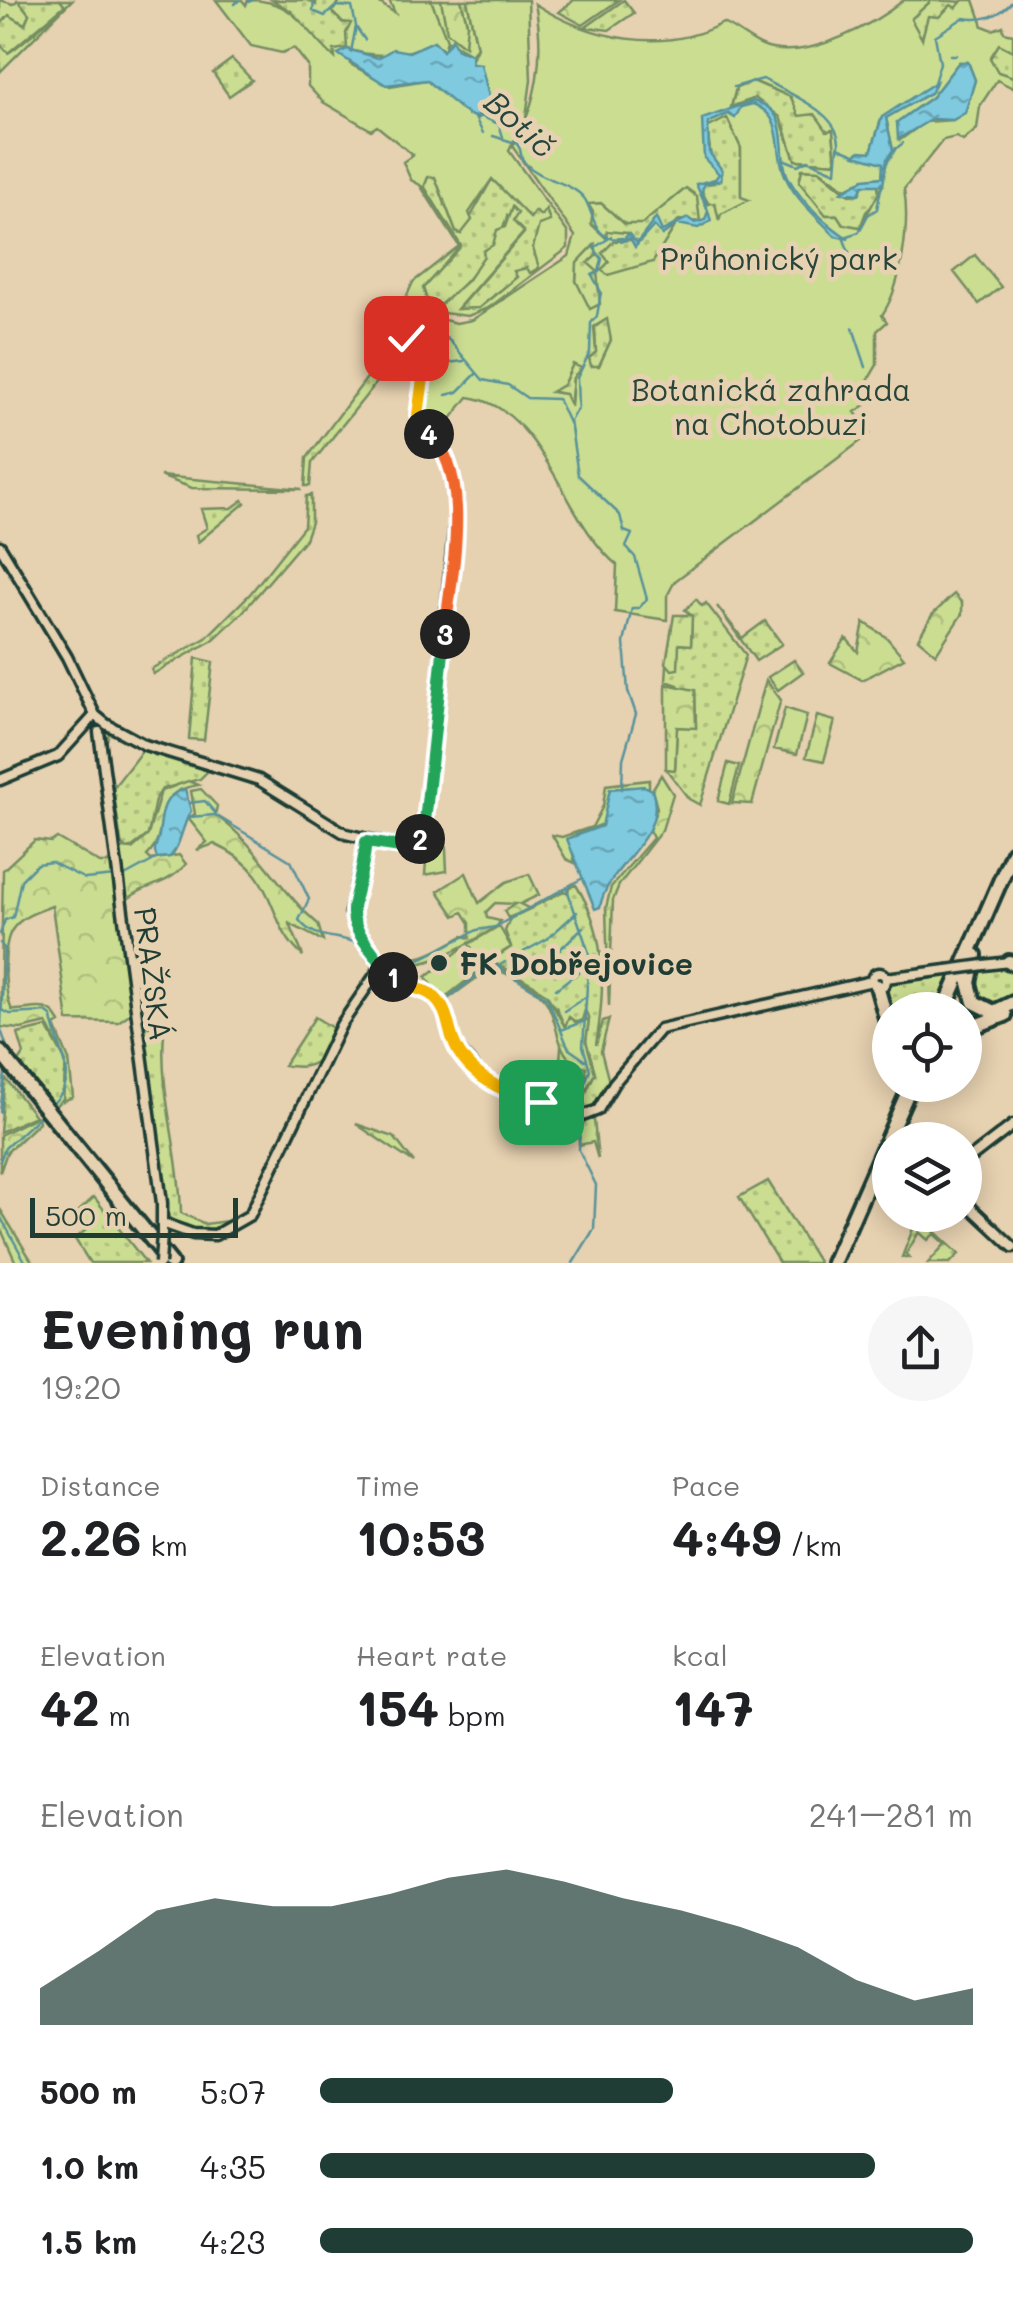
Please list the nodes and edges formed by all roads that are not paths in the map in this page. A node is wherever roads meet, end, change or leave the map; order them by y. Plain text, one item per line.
1 (416, 313) dead end
2 (0, 546) edge
3 (95, 715) junction
4 (106, 724) junction
5 (89, 727) junction
6 (99, 732) junction
7 (0, 780) edge
8 (366, 842) junction
9 (1013, 852) edge
10 (1013, 868) edge
11 (979, 960) junction
12 (1012, 962) edge
13 (382, 965) junction
14 (880, 983) junction
15 (882, 992) edge
16 (883, 992) edge
17 (952, 992) edge
18 (957, 992) edge
19 (1013, 1006) edge
20 (982, 1022) edge
21 (0, 1052) edge
22 (0, 1061) edge
23 (898, 1102) edge
24 (905, 1102) edge
25 (48, 1115) junction
26 (894, 1122) joint
27 (1013, 1125) edge
28 (982, 1149) edge
29 (872, 1175) edge
30 (872, 1186) edge
31 (982, 1218) edge
32 (162, 1223) junction
33 (1013, 1247) edge
34 (165, 1263) edge
35 (836, 1263) edge

1 - 8 street
2 - 3 street
3 - 4 street
3 - 5 street
4 - 6 street
4 - 8 street
5 - 6 street
5 - 7 street
6 - 32 street, PRAŽSKÁ
8 - 13 street
9 - 17 highway
10 - 11 highway
11 - 12 street
11 - 14 street, bridge
11 - 18 highway
11 - 19 highway
13 - 14 street
13 - 32 street
14 - 15 highway
14 - 16 highway
19 - 20 highway
21 - 25 highway
22 - 25 highway
23 - 26 highway
24 - 26 highway
25 - 34 highway
27 - 28 street
29 - 35 highway
30 - 35 highway
31 - 33 street
32 - 34 street, PRAŽSKÁ, bridge

